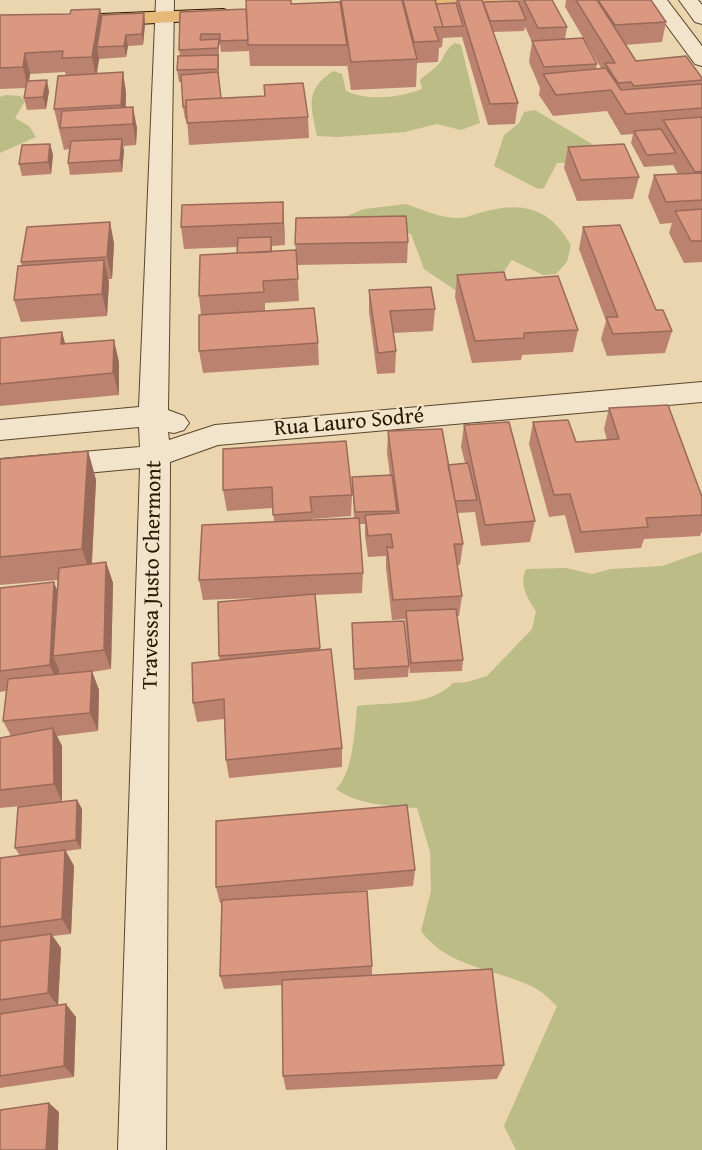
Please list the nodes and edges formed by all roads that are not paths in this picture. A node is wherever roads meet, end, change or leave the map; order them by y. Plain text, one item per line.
1 (514, 0) edge
2 (657, 0) edge
3 (688, 0) edge
4 (416, 6) edge
5 (165, 9) edge
6 (237, 14) edge
7 (702, 18) edge
8 (82, 21) edge
9 (702, 60) edge
10 (702, 392) edge
11 (153, 416) junction
12 (0, 430) edge
13 (215, 435) junction
14 (155, 456) junction
15 (0, 470) edge
16 (142, 1150) edge

1 - 4 main road
2 - 9 street
3 - 7 street
5 - 6 main road
5 - 8 main road
5 - 11 street, Travessa Justo Chermont
10 - 13 street, Rua Lauro Sodré
11 - 12 street
11 - 13 street
11 - 14 street, Travessa Justo Chermont
13 - 14 street, Rua Lauro Sodré
14 - 15 street, Rua Lauro Sodré
14 - 16 street, Travessa Justo Chermont

